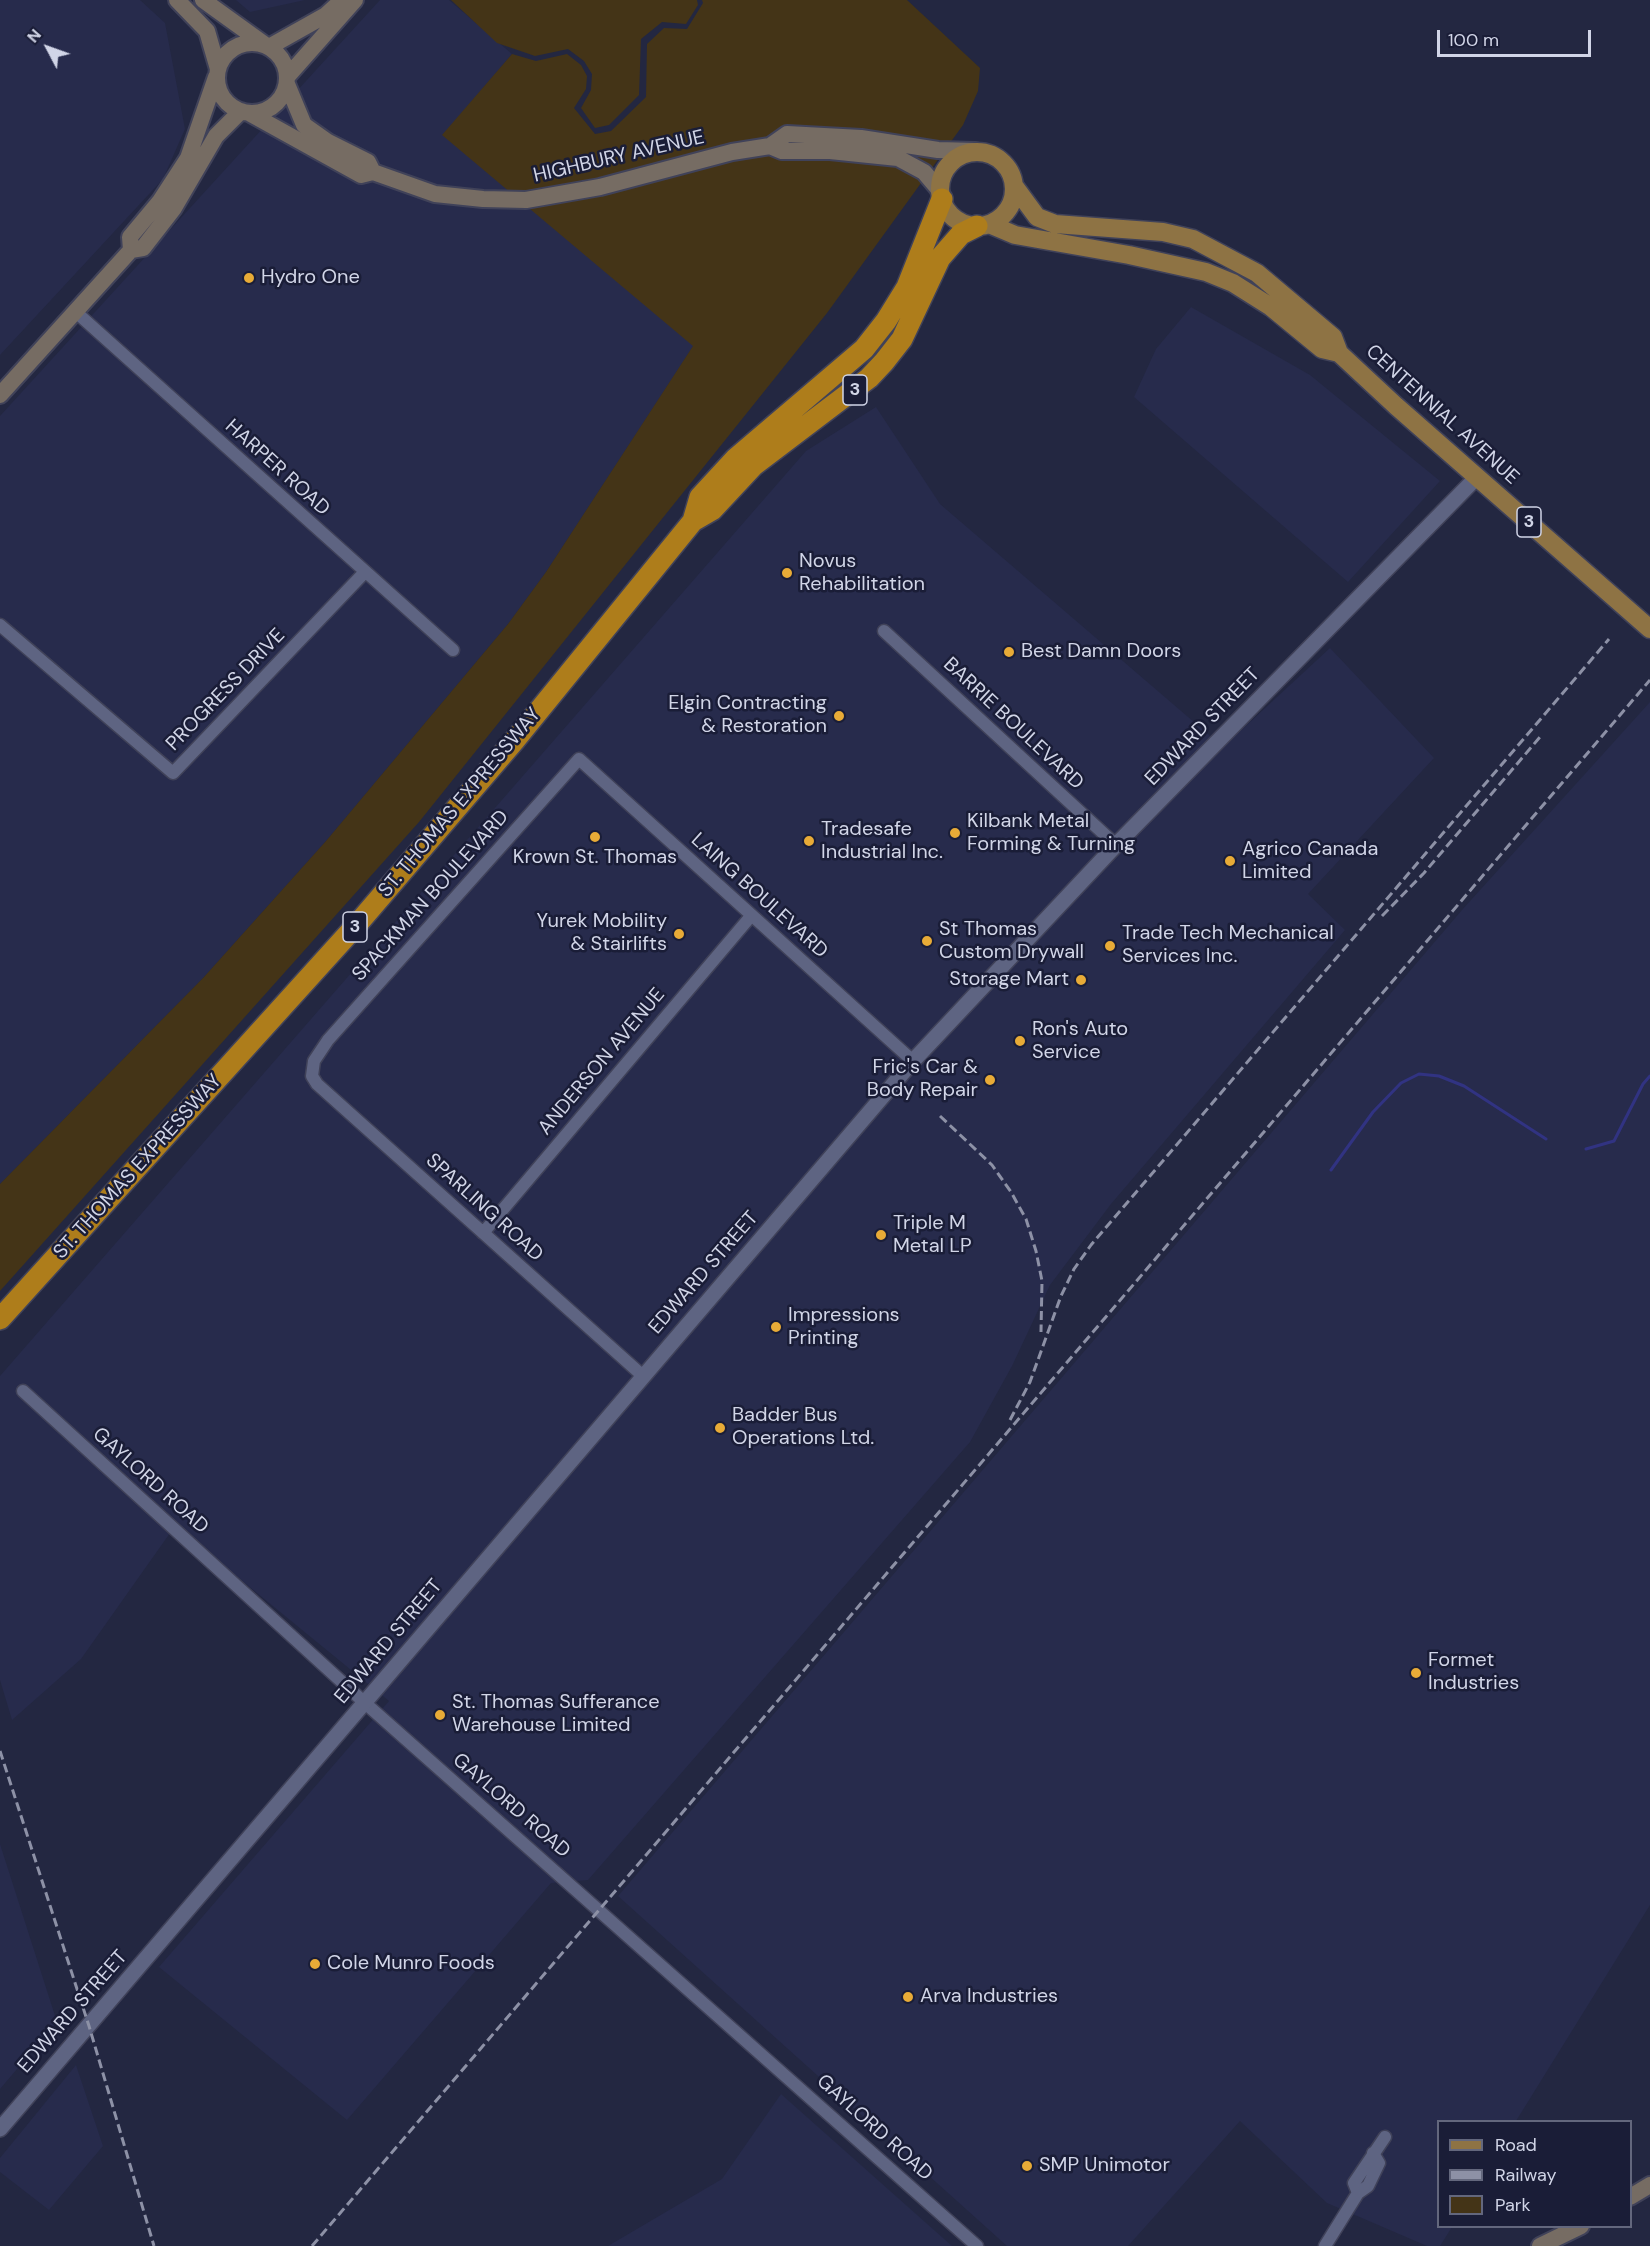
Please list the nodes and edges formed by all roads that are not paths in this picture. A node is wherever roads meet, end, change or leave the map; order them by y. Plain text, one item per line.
1 (177, 0) edge
2 (202, 0) edge
3 (342, 0) edge
4 (355, 0) edge
5 (266, 45) junction
6 (217, 73) junction
7 (287, 80) junction
8 (245, 112) junction
9 (770, 146) junction
10 (975, 151) junction
11 (373, 172) junction
12 (1015, 187) junction
13 (941, 196) junction
14 (983, 225) junction
15 (131, 250) junction
16 (77, 313) junction
17 (1339, 353) junction
18 (0, 395) edge
19 (1477, 477) junction
20 (693, 520) junction
21 (364, 573) junction
22 (0, 625) edge
23 (1650, 629) edge
24 (884, 631) dead end
25 (453, 650) dead end
26 (579, 759) joint
27 (1116, 845) junction
28 (751, 916) junction
29 (314, 1061) joint
30 (913, 1061) junction
31 (483, 1233) junction
32 (0, 1319) edge
33 (643, 1377) junction
34 (23, 1390) dead end
35 (364, 1703) junction
36 (0, 2129) edge
37 (1385, 2137) dead end
38 (1650, 2185) edge
39 (1632, 2196) edge
40 (1577, 2228) edge
41 (977, 2246) edge
42 (1325, 2246) edge
43 (1540, 2246) edge

1 - 6 main road
2 - 5 main road
3 - 5 main road
4 - 7 main road
5 - 6 main road
5 - 7 main road
6 - 8 main road
6 - 15 main road
7 - 8 main road
7 - 11 main road, HIGHBURY AVENUE
8 - 11 main road, HIGHBURY AVENUE
8 - 15 main road
9 - 10 main road, HIGHBURY AVENUE
9 - 11 main road, HIGHBURY AVENUE
9 - 13 main road, HIGHBURY AVENUE
10 - 12 main road
10 - 13 main road
12 - 14 main road
12 - 17 main road, CENTENNIAL AVENUE / 3
13 - 14 main road
13 - 20 highway, ST. THOMAS EXPRESSWAY / 3
14 - 17 main road, CENTENNIAL AVENUE / 3
14 - 20 highway, ST. THOMAS EXPRESSWAY / 3
15 - 16 main road
16 - 18 main road
16 - 21 street, HARPER ROAD
17 - 19 main road, CENTENNIAL AVENUE / 3
19 - 23 main road, CENTENNIAL AVENUE / 3
19 - 27 street, EDWARD STREET
20 - 32 highway, ST. THOMAS EXPRESSWAY / 3
21 - 22 street, PROGRESS DRIVE
21 - 25 street, HARPER ROAD
24 - 27 street, BARRIE BOULEVARD
26 - 28 street, LAING BOULEVARD
26 - 29 street, SPACKMAN BOULEVARD
27 - 30 street, EDWARD STREET
28 - 30 street, LAING BOULEVARD
28 - 31 street, ANDERSON AVENUE
29 - 31 street, SPARLING ROAD
30 - 33 street, EDWARD STREET
31 - 33 street, SPARLING ROAD
33 - 35 street, EDWARD STREET
34 - 35 street, GAYLORD ROAD
35 - 36 street, EDWARD STREET
35 - 41 street, GAYLORD ROAD
37 - 42 street
38 - 39 main road
40 - 43 main road

